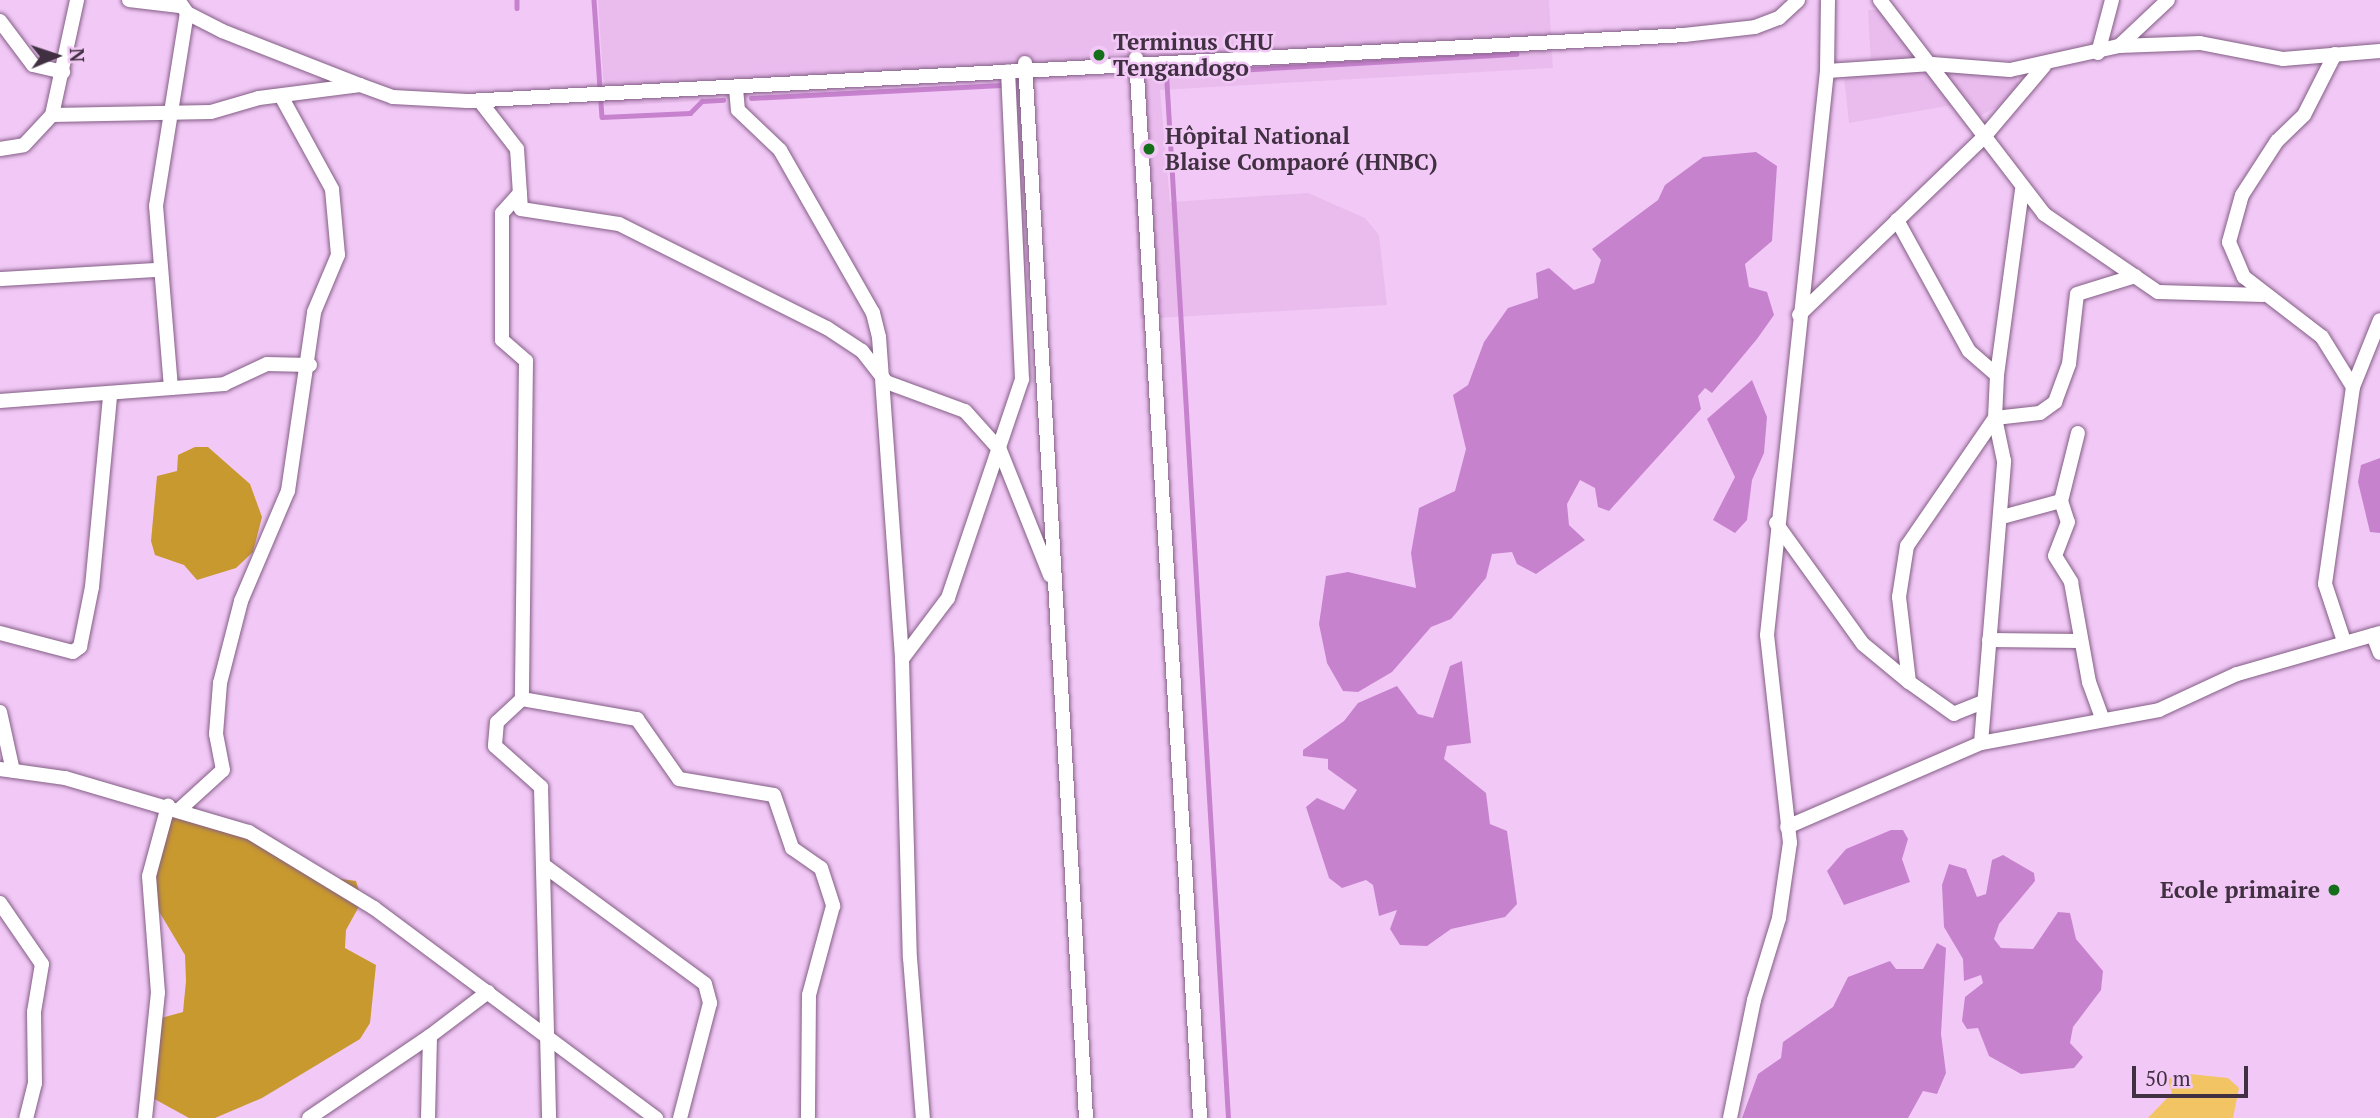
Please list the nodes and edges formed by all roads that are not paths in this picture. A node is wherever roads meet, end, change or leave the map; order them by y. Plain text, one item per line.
1 (77, 0) edge
2 (129, 0) edge
3 (1798, 0) edge
4 (1828, 0) edge
5 (1880, 0) edge
6 (2112, 0) edge
7 (2168, 0) edge
8 (182, 6) edge
9 (0, 21) edge
10 (2119, 46) junction
11 (2380, 51) edge
12 (2098, 53) junction
13 (2335, 54) junction
14 (1137, 61) junction
15 (1933, 64) junction
16 (2044, 66) junction
17 (1025, 67) junction
18 (1008, 71) junction
19 (1827, 71) junction
20 (63, 72) junction
21 (360, 85) junction
22 (736, 88) junction
23 (281, 96) junction
24 (479, 100) junction
25 (167, 114) junction
26 (52, 115) junction
27 (1984, 138) junction
28 (0, 149) edge
29 (2022, 190) junction
30 (520, 193) junction
31 (1897, 220) junction
32 (157, 270) junction
33 (2135, 276) junction
34 (0, 279) edge
35 (2263, 295) junction
36 (1799, 315) junction
37 (2380, 320) edge
38 (310, 365) junction
39 (1997, 375) junction
40 (886, 382) junction
41 (2353, 387) junction
42 (171, 388) junction
43 (110, 396) junction
44 (0, 401) edge
45 (1995, 418) junction
46 (2078, 433) dead end
47 (1000, 450) junction
48 (2061, 501) junction
49 (2002, 517) junction
50 (1776, 523) junction
51 (1055, 586) junction
52 (0, 633) edge
53 (2376, 634) edge
54 (1989, 640) junction
55 (2080, 641) junction
56 (2344, 642) junction
57 (2380, 653) edge
58 (902, 659) junction
59 (1909, 682) junction
60 (522, 699) junction
61 (1983, 702) junction
62 (0, 712) edge
63 (2102, 717) junction
64 (1981, 743) junction
65 (7, 770) edge
66 (173, 808) junction
67 (1787, 827) junction
68 (546, 867) junction
69 (0, 903) edge
70 (488, 992) junction
71 (546, 1035) junction
72 (430, 1036) junction
73 (26, 1118) edge
74 (145, 1118) edge
75 (309, 1118) edge
76 (428, 1118) edge
77 (549, 1118) edge
78 (656, 1118) edge
79 (680, 1118) edge
80 (808, 1118) edge
81 (923, 1118) edge
82 (1086, 1118) edge
83 (1200, 1118) edge
84 (1730, 1118) edge

1 - 20 street
2 - 8 street
3 - 14 street
4 - 19 street
5 - 15 street
6 - 12 street
7 - 10 street
8 - 21 street
8 - 25 street
9 - 20 street
10 - 12 street
10 - 13 street
11 - 13 street
12 - 16 street
13 - 35 street
14 - 17 street
14 - 83 street
15 - 16 street
15 - 19 street
15 - 27 street
16 - 27 street
17 - 18 street
17 - 51 street
18 - 22 street
18 - 47 street
19 - 36 street
20 - 26 street
21 - 23 street
21 - 24 street
22 - 24 street
22 - 40 street
23 - 25 street
23 - 38 street
24 - 30 street
25 - 26 street
25 - 32 street
26 - 28 street
27 - 29 street
27 - 31 street
29 - 33 street
29 - 39 street
30 - 40 street
30 - 60 street
31 - 36 street
31 - 39 street
32 - 34 street
32 - 42 street
33 - 35 street
33 - 45 street
35 - 41 street
36 - 50 street
37 - 41 street
38 - 42 street
38 - 66 street
39 - 45 street
40 - 47 street
40 - 58 street
41 - 56 street
42 - 43 street
43 - 44 street
43 - 52 street
45 - 49 street
45 - 59 street
46 - 48 street
47 - 51 street
47 - 58 street
48 - 49 street
48 - 55 street
49 - 54 street
50 - 59 street
50 - 67 street
51 - 82 street
53 - 56 street
53 - 57 street
54 - 55 street
54 - 61 street
55 - 63 street
56 - 63 street
58 - 81 street
59 - 61 street
60 - 68 street
60 - 80 street
61 - 64 street
62 - 65 street
63 - 64 street
64 - 67 street
65 - 66 street
66 - 70 street
66 - 74 street
67 - 84 street
68 - 71 street
68 - 79 street
69 - 73 street
70 - 71 street
70 - 72 street
71 - 77 street
71 - 78 street
72 - 75 street
72 - 76 street

